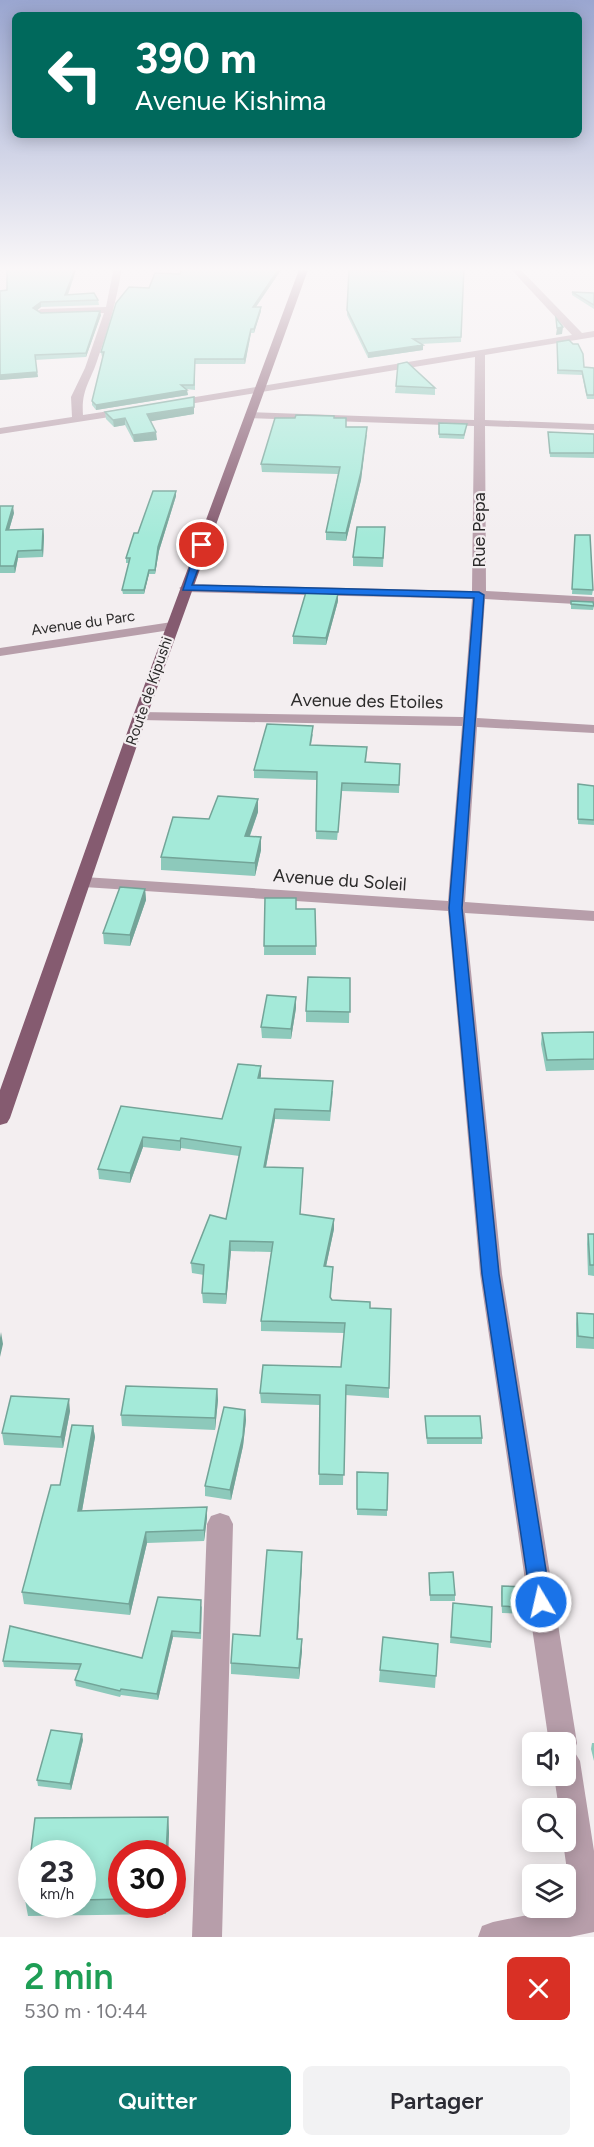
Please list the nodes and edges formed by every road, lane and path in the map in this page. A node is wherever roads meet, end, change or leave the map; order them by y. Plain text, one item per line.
1 (94, 357) edge
2 (271, 357) edge
3 (453, 357) edge
4 (480, 357) edge
5 (259, 389) junction
6 (250, 415) junction
7 (78, 419) junction
8 (479, 423) junction
9 (594, 427) edge
10 (0, 430) edge
11 (186, 588) junction
12 (479, 595) junction
13 (594, 601) edge
14 (172, 626) junction
15 (0, 652) edge
16 (140, 716) junction
17 (471, 722) junction
18 (594, 729) edge
19 (84, 882) junction
20 (456, 908) junction
21 (594, 916) edge
22 (2, 1109) edge
23 (220, 1524) dead end
24 (561, 1732) edge
25 (570, 1786) edge
26 (592, 1917) edge
27 (207, 1937) edge
28 (493, 1937) edge

1 - 7 street
2 - 5 main road, Route de Kipushi
3 - 5 street
4 - 8 street, Rue Pepa
5 - 6 main road, Route de Kipushi
5 - 7 street
6 - 8 street
6 - 11 main road, Route de Kipushi
7 - 10 street
8 - 9 street
8 - 12 street, Rue Pepa
11 - 12 street
11 - 14 main road, Route de Kipushi
12 - 13 street
12 - 17 street, Rue Pepa
14 - 15 street, Avenue du Parc
14 - 16 main road, Route de Kipushi
16 - 17 street, Avenue des Etoiles
16 - 19 main road, Route de Kipushi
17 - 18 street, Avenue des Etoiles
17 - 20 street, Rue Pepa
19 - 20 street, Avenue du Soleil
19 - 22 main road, Route de Kipushi
20 - 21 street, Avenue du Soleil
20 - 24 street, Rue Pepa
23 - 27 street
25 - 26 street
26 - 28 street

